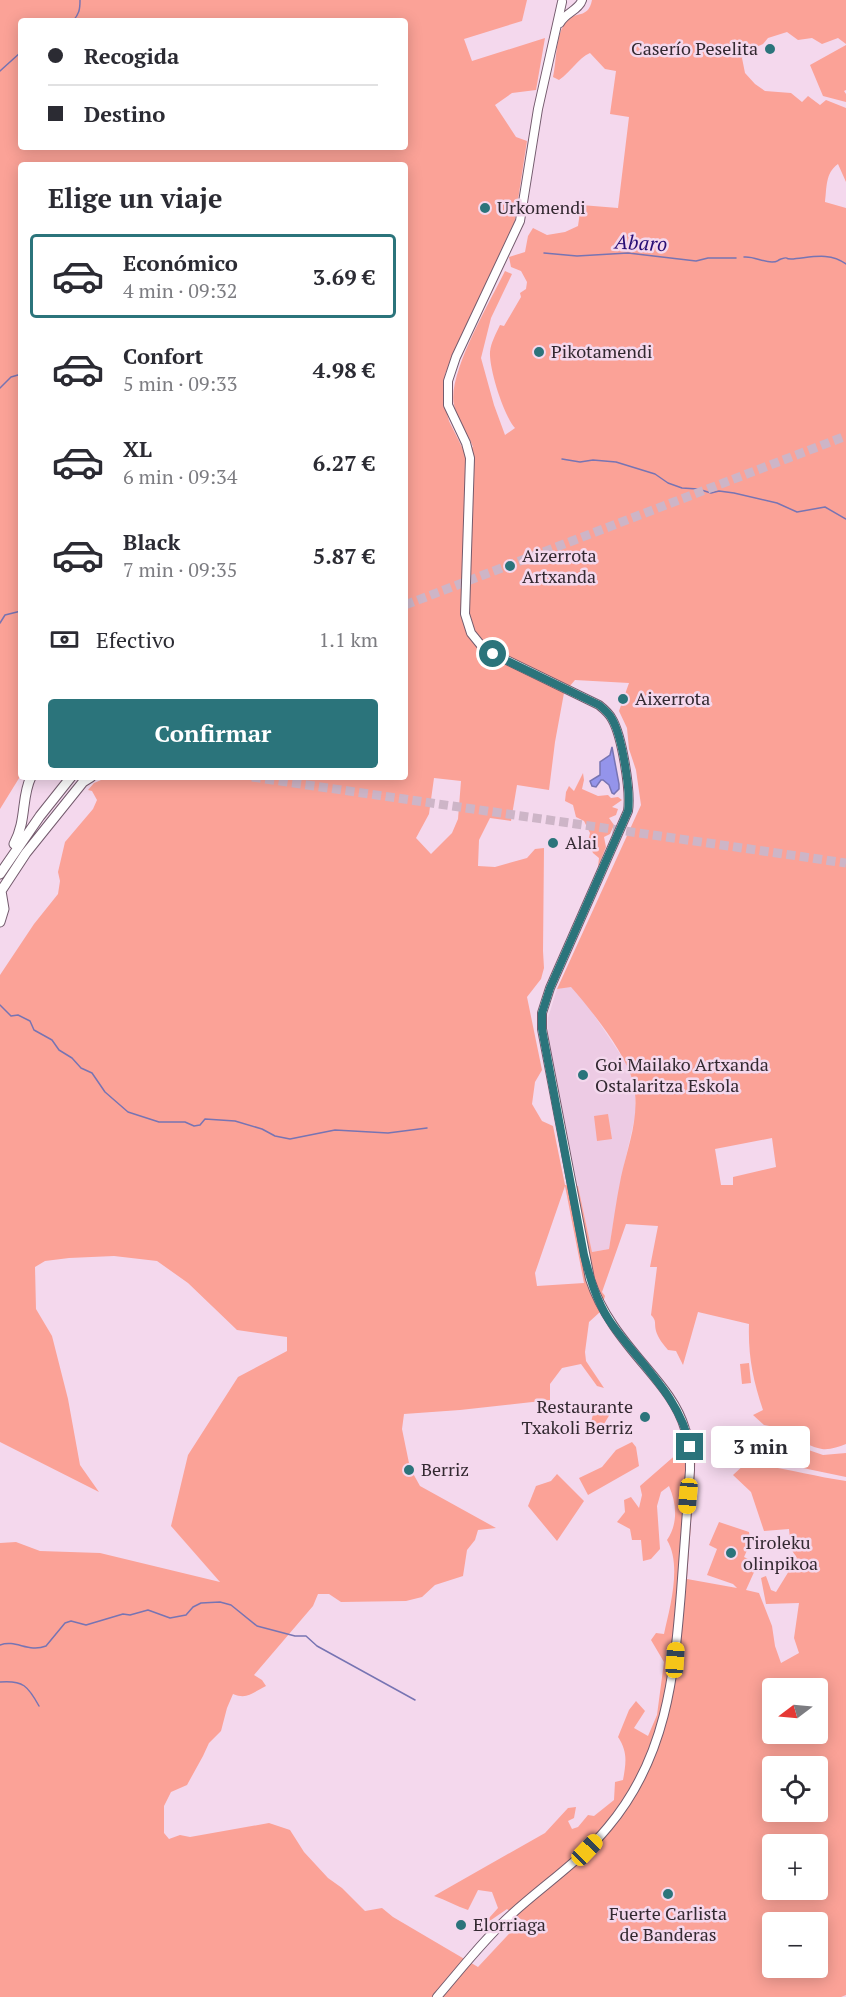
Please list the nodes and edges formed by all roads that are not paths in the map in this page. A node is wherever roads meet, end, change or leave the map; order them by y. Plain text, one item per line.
1 (582, 0) edge
2 (562, 1) edge
3 (573, 9) junction
4 (556, 29) junction
5 (30, 780) edge
6 (69, 780) edge
7 (86, 780) edge
8 (19, 844) junction
9 (0, 874) edge
10 (0, 892) edge
11 (0, 922) edge
12 (437, 1997) edge

1 - 3 street
2 - 3 street
2 - 4 street
3 - 4 street
4 - 12 street
5 - 9 highway
6 - 8 highway
7 - 10 highway
8 - 9 highway
8 - 10 highway
10 - 11 highway

